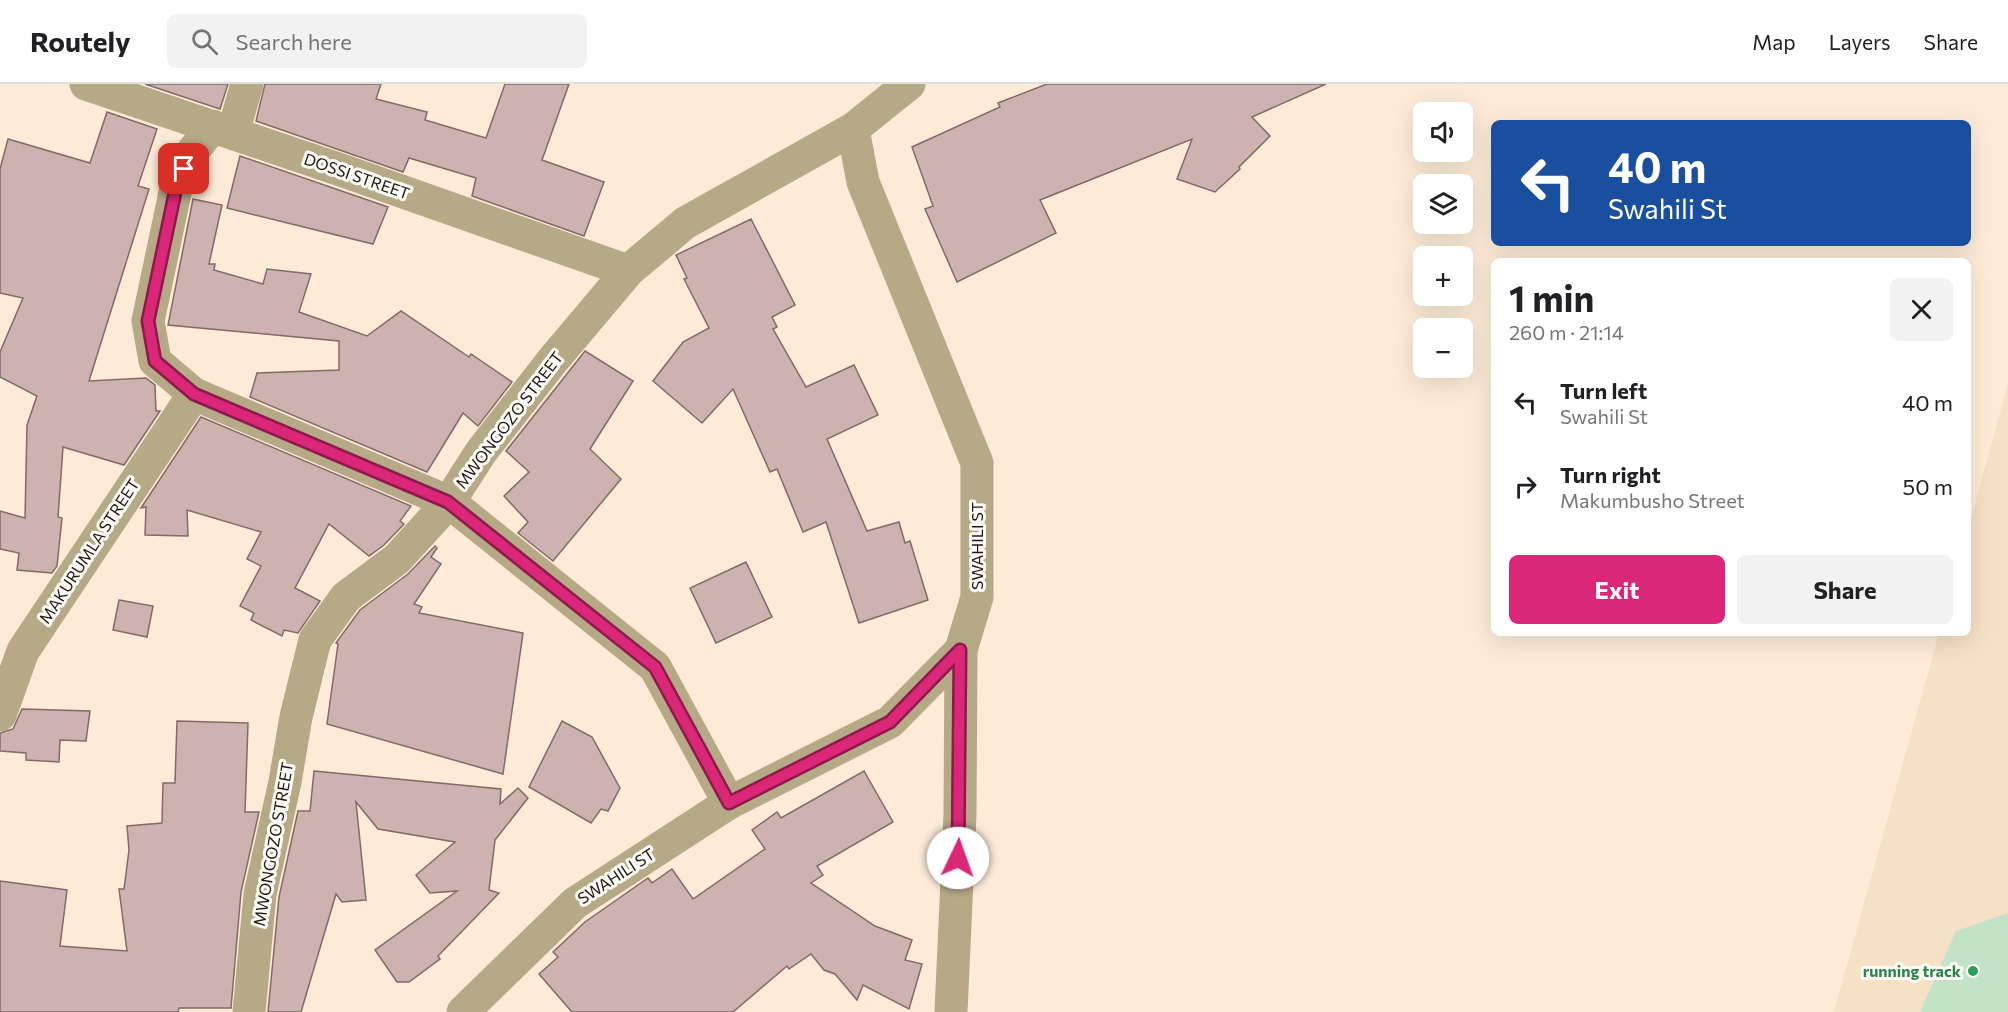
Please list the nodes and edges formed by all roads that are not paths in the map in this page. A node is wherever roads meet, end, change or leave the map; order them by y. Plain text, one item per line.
1 (86, 84) edge
2 (247, 84) edge
3 (909, 84) edge
4 (854, 129) junction
5 (223, 130) junction
6 (628, 271) junction
7 (194, 394) junction
8 (448, 502) junction
9 (960, 650) junction
10 (0, 715) edge
11 (729, 803) junction
12 (249, 1012) edge
13 (463, 1012) edge
14 (951, 1012) edge

1 - 5 street, DOSSI STREET
2 - 5 street
3 - 4 street
4 - 6 street, MWONGOZO STREET
4 - 9 street, SWAHILI ST
5 - 6 street, DOSSI STREET
5 - 7 street
6 - 8 street, MWONGOZO STREET
7 - 8 street
7 - 10 street, MAKURUMLA STREET
8 - 11 street
8 - 12 street, MWONGOZO STREET
9 - 11 street, SWAHILI ST
9 - 14 street
11 - 13 street, SWAHILI ST

